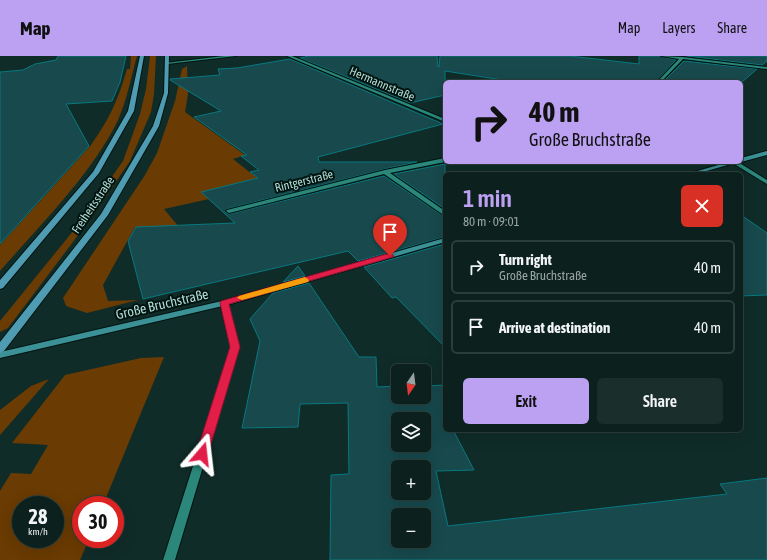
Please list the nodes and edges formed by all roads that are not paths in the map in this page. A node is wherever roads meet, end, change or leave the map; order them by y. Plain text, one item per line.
1 (142, 56) edge
2 (234, 56) edge
3 (289, 56) edge
4 (663, 56) edge
5 (691, 56) edge
6 (682, 58) junction
7 (167, 60) edge
8 (767, 68) edge
9 (661, 80) edge
10 (443, 120) edge
11 (767, 153) edge
12 (743, 159) edge
13 (443, 160) edge
14 (727, 164) edge
15 (737, 164) edge
16 (385, 172) junction
17 (697, 172) edge
18 (767, 182) edge
19 (229, 211) dead end
20 (443, 213) edge
21 (443, 241) edge
22 (0, 286) edge
23 (224, 303) junction
24 (0, 349) edge
25 (0, 355) edge
26 (169, 560) edge

1 - 22 main road, Freiheitsstraße
2 - 7 street
3 - 10 street, Hermannstraße
4 - 6 street
5 - 6 street
6 - 8 street
6 - 9 street
7 - 24 main road, Freiheitsstraße
11 - 12 main road
13 - 16 street, Rintgerstraße
14 - 17 main road
15 - 18 street
16 - 19 street, Rintgerstraße
16 - 20 street
21 - 23 main road, Große Bruchstraße
23 - 25 main road, Große Bruchstraße
23 - 26 street

